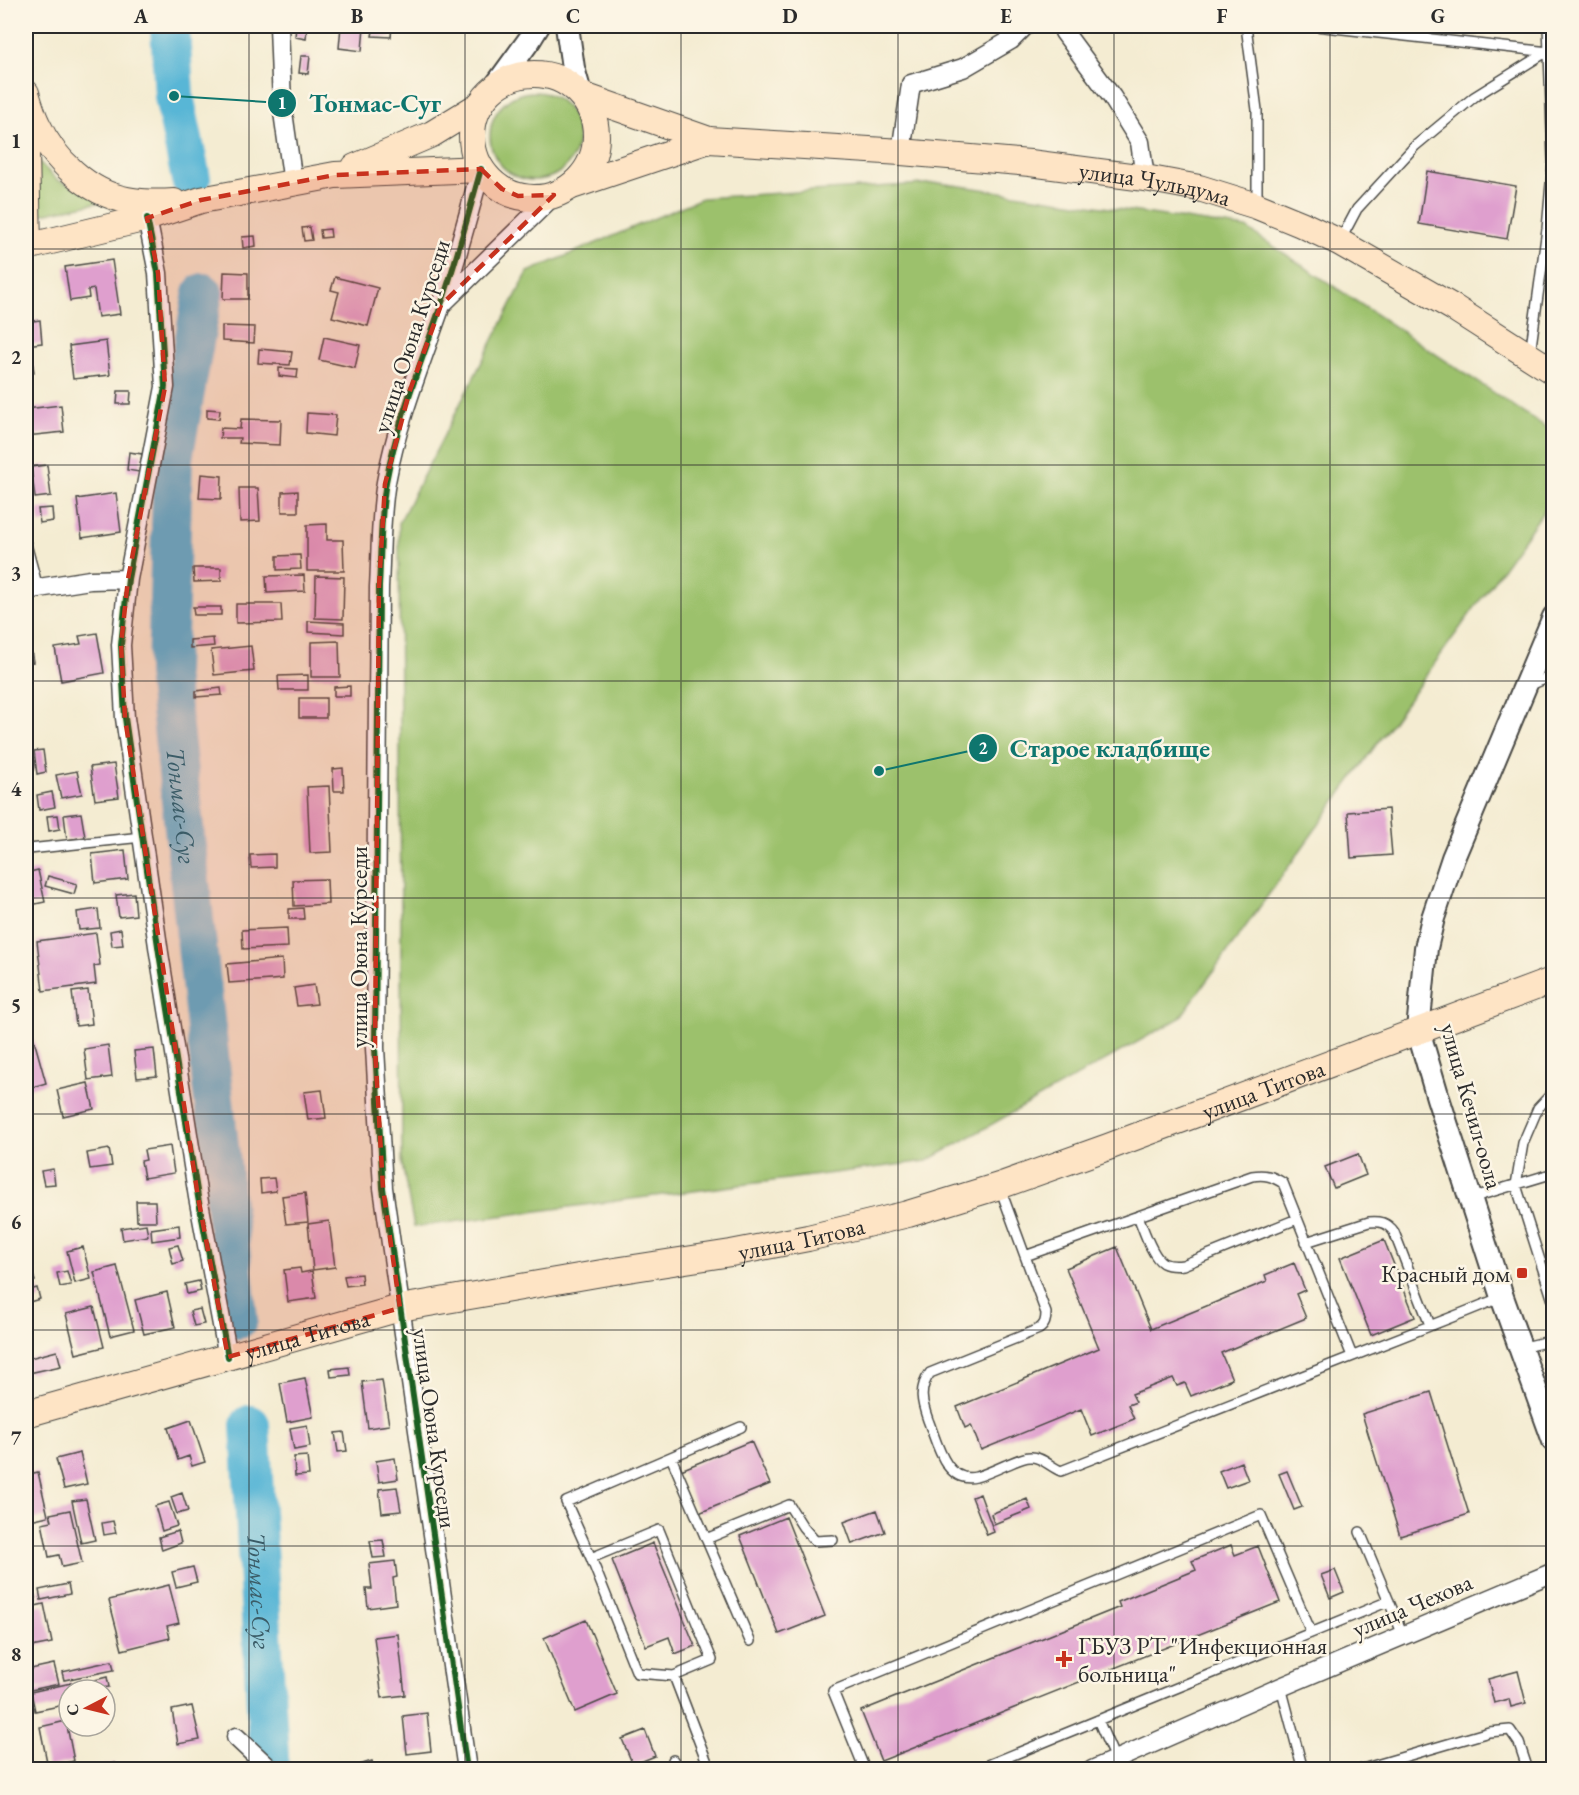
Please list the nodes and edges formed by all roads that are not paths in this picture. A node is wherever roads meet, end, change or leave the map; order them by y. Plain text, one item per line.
1 (279, 26) edge
2 (538, 26) edge
3 (567, 26) edge
4 (1025, 26) edge
5 (1062, 26) edge
6 (1246, 26) edge
7 (1316, 26) edge
8 (1548, 26) edge
9 (1551, 52) edge
10 (26, 93) edge
11 (581, 94) junction
12 (487, 97) junction
13 (710, 140) junction
14 (26, 150) edge
15 (901, 152) junction
16 (481, 169) junction
17 (335, 175) junction
18 (1145, 178) junction
19 (293, 183) junction
20 (563, 191) junction
21 (201, 200) junction
22 (1257, 206) junction
23 (147, 218) junction
24 (1339, 242) junction
25 (27, 247) edge
26 (441, 305) junction
27 (1529, 356) junction
28 (1554, 372) edge
29 (26, 544) edge
30 (128, 579) junction
31 (32, 589) edge
32 (1554, 617) edge
33 (1554, 675) edge
34 (1524, 688) junction
35 (142, 837) junction
36 (29, 849) dead end
37 (1554, 980) edge
38 (1418, 1030) junction
39 (1554, 1090) edge
40 (1554, 1173) edge
41 (1516, 1185) junction
42 (999, 1186) junction
43 (1471, 1198) junction
44 (1138, 1216) junction
45 (1297, 1219) junction
46 (1306, 1242) junction
47 (1025, 1256) junction
48 (1502, 1297) junction
49 (1554, 1304) edge
50 (400, 1308) junction
51 (1430, 1325) junction
52 (1554, 1340) edge
53 (1520, 1348) junction
54 (1352, 1356) junction
55 (228, 1357) junction
56 (1548, 1410) edge
57 (26, 1414) edge
58 (741, 1427) dead end
59 (1554, 1441) edge
60 (671, 1457) junction
61 (1360, 1532) dead end
62 (706, 1539) junction
63 (833, 1540) dead end
64 (591, 1558) junction
65 (1554, 1572) edge
66 (1389, 1601) junction
67 (1311, 1632) junction
68 (1403, 1635) junction
69 (750, 1641) dead end
70 (674, 1676) junction
71 (1281, 1687) junction
72 (1098, 1720) junction
73 (236, 1737) dead end
74 (673, 1760) dead end
75 (1115, 1760) junction
76 (1388, 1766) edge
77 (271, 1770) edge
78 (467, 1770) edge
79 (677, 1770) edge
80 (710, 1770) edge
81 (865, 1770) edge
82 (976, 1770) edge
83 (1092, 1770) edge
84 (1303, 1770) edge
85 (1359, 1770) edge
86 (1528, 1770) edge

1 - 19 street
2 - 12 street
3 - 11 street
4 - 15 street
5 - 18 street
6 - 22 lane
7 - 9 lane
8 - 9 lane
9 - 24 lane
9 - 27 lane
10 - 21 main road
11 - 12 main road
11 - 13 main road, улица Чульдума
11 - 20 main road
12 - 16 main road
12 - 17 main road
13 - 15 main road, улица Чульдума
13 - 20 main road, улица Чульдума
14 - 25 main road
15 - 18 main road, улица Чульдума
16 - 17 main road
16 - 20 main road
16 - 26 street, улица Оюна Курседи
17 - 19 main road
18 - 22 main road, улица Чульдума
19 - 21 main road
20 - 26 street, улица Оюна Курседи
21 - 23 main road
22 - 24 main road, улица Чульдума
23 - 25 main road
23 - 30 street
24 - 27 main road, улица Чульдума
26 - 50 street, улица Оюна Курседи
27 - 28 main road, улица Чульдума
29 - 31 lane
30 - 31 street
30 - 35 street
32 - 34 street, улица Кечил-оола
33 - 34 lane
34 - 38 street, улица Кечил-оола
35 - 36 lane
35 - 55 street
37 - 38 main road, улица Титова
38 - 42 main road, улица Титова
38 - 43 street, улица Кечил-оола
39 - 41 lane
40 - 41 lane
41 - 43 lane
41 - 49 lane
42 - 47 lane
42 - 50 main road, улица Титова
43 - 48 street, улица Кечил-оола
44 - 45 lane
44 - 45 lane
44 - 47 lane
45 - 46 lane
46 - 51 lane
46 - 54 lane
47 - 54 lane
48 - 51 lane
48 - 53 street, улица Кечил-оола
50 - 55 main road, улица Титова
50 - 78 street, улица Оюна Курседи
51 - 54 lane
52 - 53 lane
53 - 56 street, улица Кечил-оола
55 - 57 main road, улица Титова
56 - 59 street, улица Кечил-оола
58 - 60 lane
60 - 62 lane
60 - 64 lane
61 - 66 lane
62 - 63 lane
62 - 69 lane
64 - 70 lane
64 - 70 lane
65 - 68 street, улица Чехова
66 - 67 lane
66 - 68 lane
67 - 72 lane
67 - 81 lane
68 - 71 street, улица Чехова
70 - 80 lane
71 - 75 street, улица Чехова
71 - 84 lane
72 - 75 lane
72 - 82 lane
73 - 77 street
74 - 79 lane
75 - 83 street, улица Чехова
76 - 85 lane
76 - 86 lane

